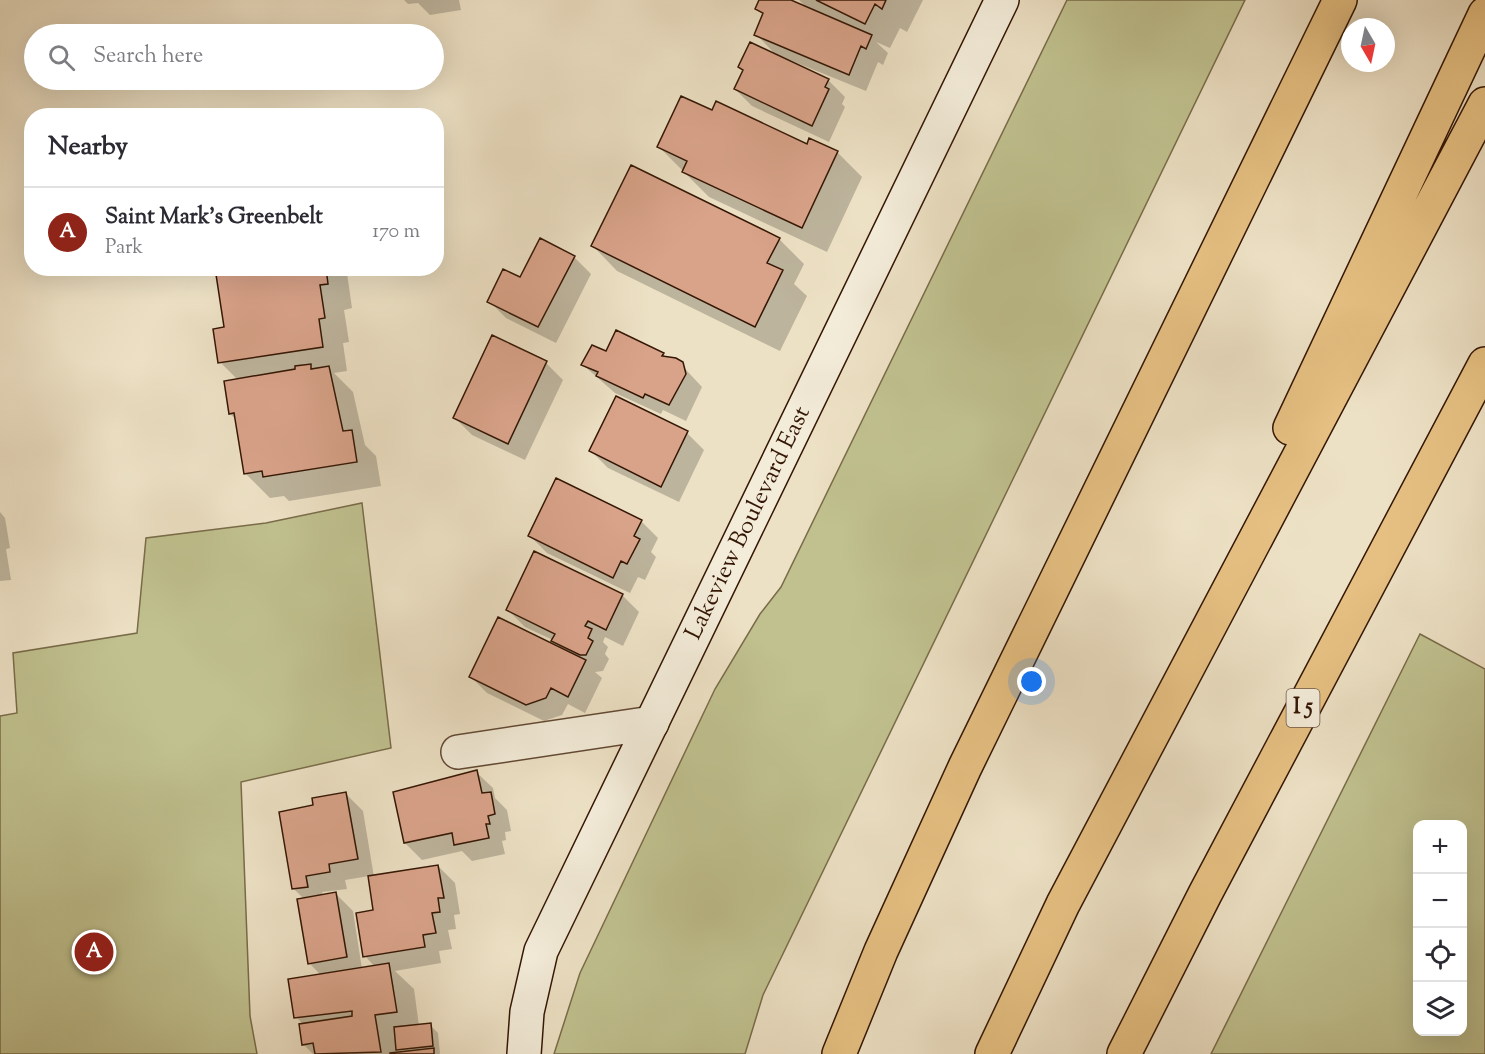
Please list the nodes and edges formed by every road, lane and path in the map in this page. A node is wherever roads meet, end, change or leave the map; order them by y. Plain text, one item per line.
1 (1002, 0) edge
2 (1340, 0) edge
3 (1349, 0) edge
4 (1485, 14) edge
5 (1315, 53) junction
6 (1485, 104) edge
7 (1485, 122) edge
8 (1453, 163) junction
9 (1485, 364) edge
10 (652, 723) junction
11 (458, 752) dead end
12 (1098, 837) junction
13 (524, 1054) edge
14 (839, 1054) edge
15 (992, 1054) edge
16 (1124, 1054) edge

1 - 10 street, Lakeview Boulevard East
2 - 5 highway
3 - 5 highway
4 - 12 highway
5 - 14 highway
6 - 8 highway
7 - 8 highway
8 - 12 highway
9 - 16 highway, I 5
10 - 11 street
10 - 13 street, Lakeview Boulevard East
12 - 15 highway

